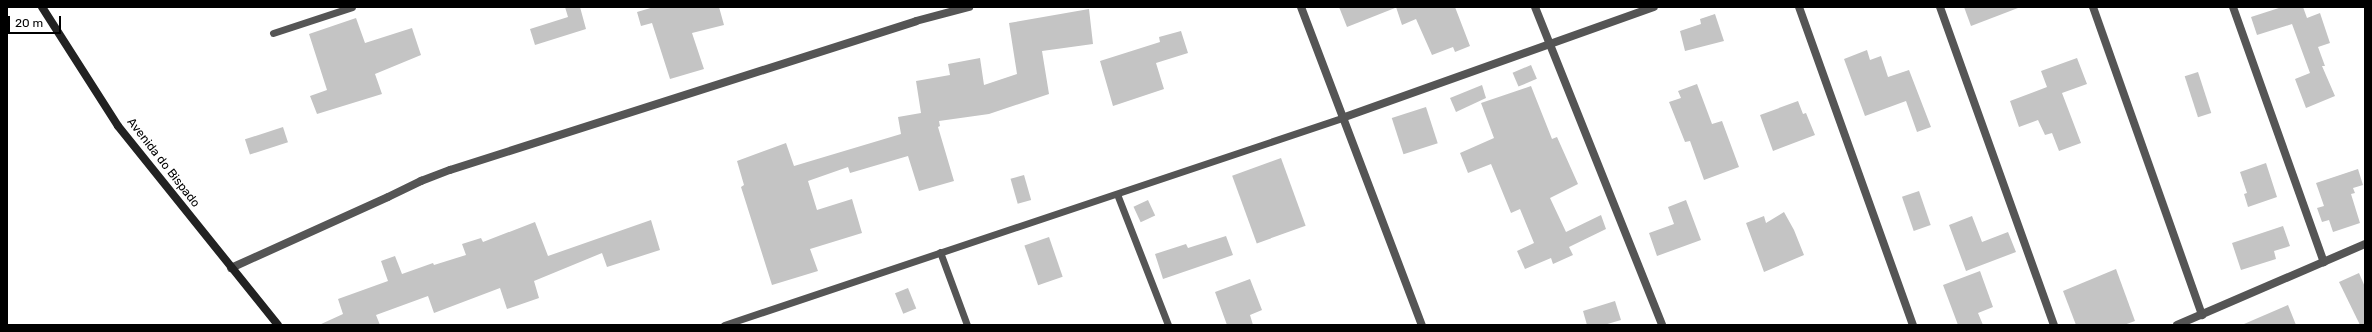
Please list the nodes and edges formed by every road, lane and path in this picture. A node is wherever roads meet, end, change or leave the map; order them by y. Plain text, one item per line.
1 (42, 7) edge
2 (352, 7) edge
3 (970, 7) edge
4 (1301, 7) edge
5 (1535, 7) edge
6 (1654, 7) edge
7 (1799, 7) edge
8 (1940, 7) edge
9 (2093, 7) edge
10 (2233, 7) edge
11 (273, 34) dead end
12 (1551, 45) junction
13 (1342, 118) junction
14 (1117, 194) junction
15 (2365, 244) edge
16 (940, 252) junction
17 (2324, 262) junction
18 (230, 268) junction
19 (2202, 315) junction
20 (747, 318) junction
21 (278, 325) edge
22 (724, 325) edge
23 (749, 325) edge
24 (967, 325) edge
25 (1168, 325) edge
26 (1422, 325) edge
27 (1662, 325) edge
28 (1914, 325) edge
29 (2054, 325) edge
30 (2177, 325) edge

1 - 18 main road, Avenida do Bispado
2 - 11 lane
3 - 18 street
4 - 13 street
5 - 12 street
6 - 12 street
7 - 28 street
8 - 29 street
9 - 19 street
10 - 17 street
12 - 13 street
12 - 27 street
13 - 14 lane
13 - 26 street
14 - 16 lane
14 - 25 lane
15 - 17 street
16 - 20 lane
16 - 24 lane
17 - 19 street
18 - 21 main road, Avenida do Bispado
19 - 30 street
20 - 22 lane
20 - 23 lane

